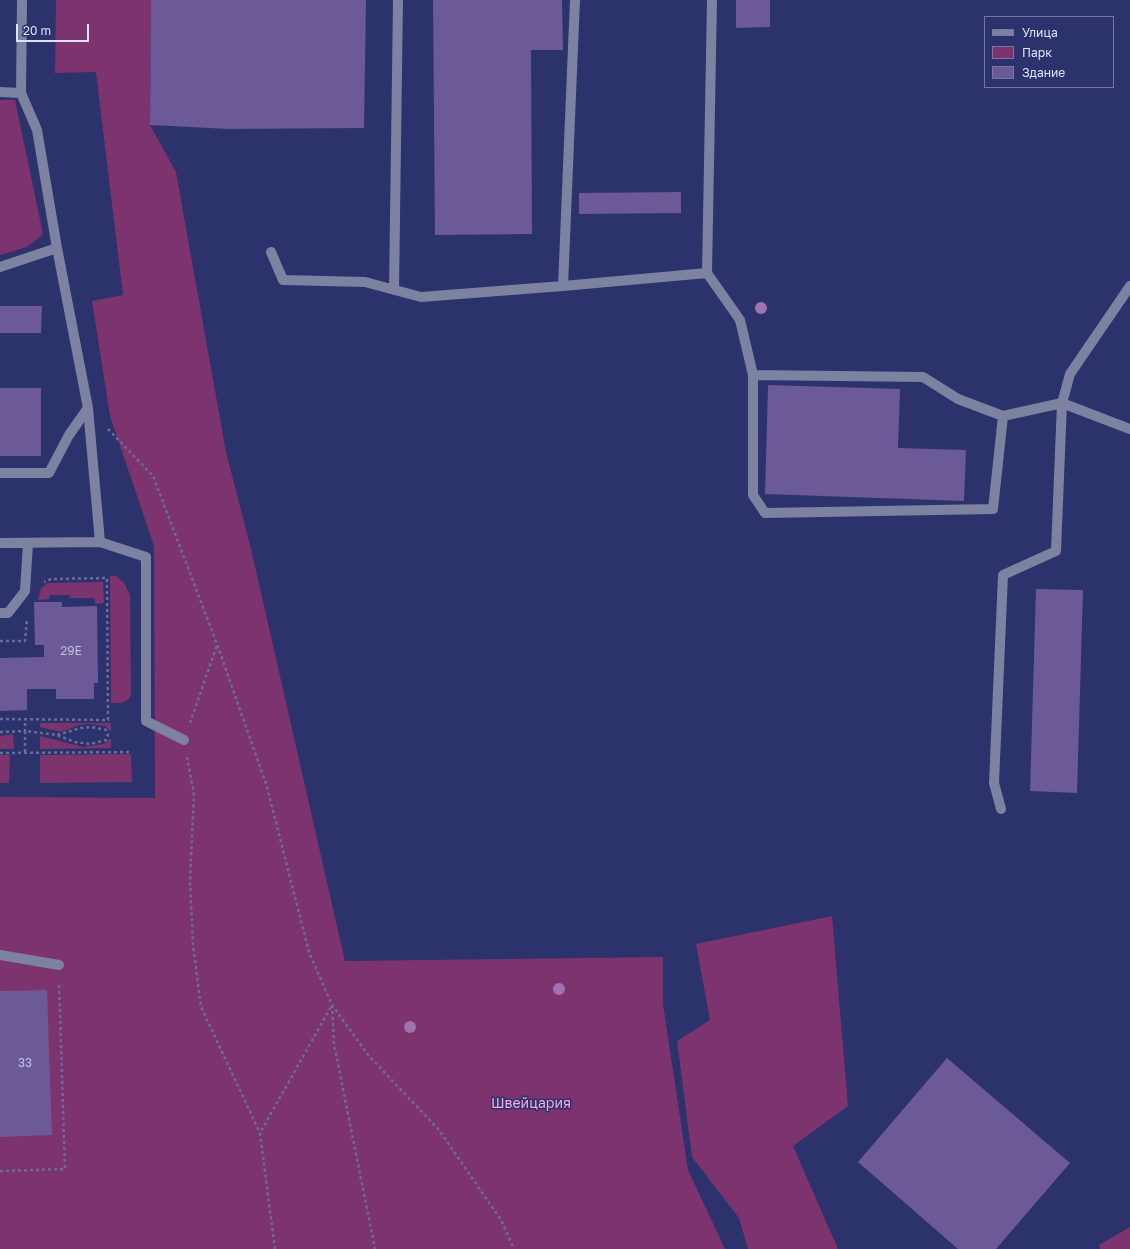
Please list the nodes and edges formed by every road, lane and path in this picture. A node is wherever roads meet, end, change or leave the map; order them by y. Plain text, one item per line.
1 (22, 0) edge
2 (398, 0) edge
3 (575, 0) edge
4 (712, 0) edge
5 (0, 92) edge
6 (21, 93) junction
7 (57, 248) junction
8 (271, 252) dead end
9 (0, 267) edge
10 (707, 274) junction
11 (563, 286) junction
12 (1130, 286) edge
13 (394, 290) junction
14 (753, 375) junction
15 (1062, 403) junction
16 (88, 408) junction
17 (1003, 416) junction
18 (1130, 429) edge
19 (0, 473) edge
20 (100, 542) junction
21 (0, 543) edge
22 (28, 543) junction
23 (39, 586) dead end
24 (0, 613) edge
25 (28, 617) dead end
26 (0, 641) edge
27 (217, 644) junction
28 (0, 719) edge
29 (26, 720) junction
30 (25, 731) junction
31 (0, 732) edge
32 (57, 735) junction
33 (184, 740) junction
34 (0, 752) edge
35 (25, 752) junction
36 (132, 752) dead end
37 (1001, 809) dead end
38 (0, 955) edge
39 (59, 965) joint
40 (332, 1005) junction
41 (260, 1133) junction
42 (0, 1171) edge
43 (276, 1249) edge
44 (375, 1249) edge
45 (514, 1249) edge

1 - 6 lane
2 - 13 lane
3 - 11 lane
4 - 10 lane
5 - 6 lane
6 - 7 lane
7 - 9 lane
7 - 16 lane
8 - 13 lane
10 - 11 lane
10 - 14 lane
11 - 13 lane
12 - 15 lane
14 - 17 lane
14 - 17 lane
15 - 17 lane
15 - 18 lane
15 - 37 lane
16 - 19 lane
16 - 20 lane
16 - 27 path
20 - 22 lane
20 - 33 lane
21 - 22 lane
22 - 24 lane
23 - 29 path
25 - 26 path
27 - 33 path
27 - 40 path
28 - 29 path
29 - 30 path
30 - 31 path
30 - 32 path
30 - 35 path
32 - 32 path
33 - 41 path
34 - 35 path
35 - 36 path
38 - 39 lane
39 - 42 path
40 - 41 path
40 - 44 path
40 - 45 path
41 - 43 path

